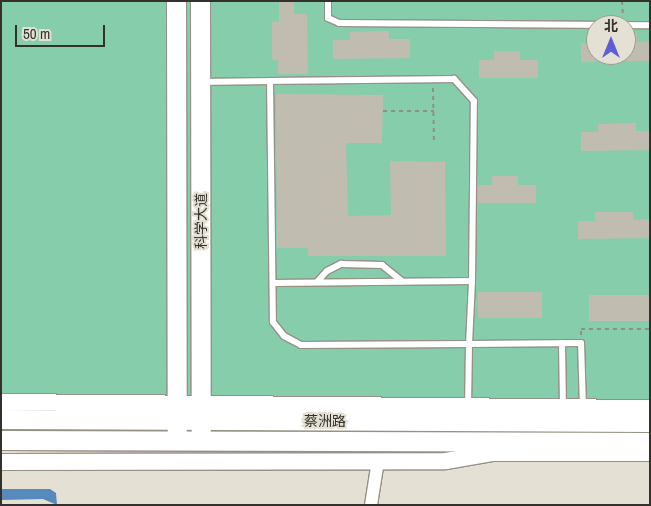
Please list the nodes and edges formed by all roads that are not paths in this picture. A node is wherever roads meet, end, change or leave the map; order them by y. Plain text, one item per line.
1 (176, 1) edge
2 (200, 1) edge
3 (328, 1) edge
4 (586, 24) edge
5 (636, 24) edge
6 (650, 25) edge
7 (270, 81) junction
8 (200, 82) junction
9 (402, 281) junction
10 (472, 281) junction
11 (317, 282) junction
12 (273, 283) junction
13 (562, 343) junction
14 (469, 344) junction
15 (1, 402) edge
16 (650, 408) edge
17 (178, 413) junction
18 (201, 413) junction
19 (467, 414) junction
20 (563, 414) junction
21 (582, 414) junction
22 (1, 420) edge
23 (650, 422) edge
24 (1, 440) edge
25 (178, 441) junction
26 (201, 441) junction
27 (650, 442) edge
28 (650, 453) edge
29 (378, 461) junction
30 (1, 462) edge
31 (371, 505) edge

1 - 17 main road, 科学大道
2 - 8 main road, 科学大道
3 - 4 lane
5 - 6 lane
7 - 8 lane
7 - 10 lane
7 - 12 lane
8 - 18 main road, 科学大道
9 - 10 lane
9 - 11 lane
9 - 11 lane
10 - 14 lane
11 - 12 lane
12 - 14 lane
13 - 14 lane
13 - 20 lane
13 - 21 lane
14 - 19 lane
15 - 17 street
16 - 21 street
17 - 18 main road, 蔡洲路
17 - 22 main road, 蔡洲路
17 - 25 main road, 科学大道
18 - 19 main road, 蔡洲路
18 - 26 main road, 科学大道
19 - 20 main road, 蔡洲路
20 - 21 main road, 蔡洲路
21 - 23 main road, 蔡洲路
24 - 25 main road, 蔡洲路
25 - 26 main road, 蔡洲路
26 - 27 main road, 蔡洲路
28 - 29 street
29 - 30 street
29 - 31 street

